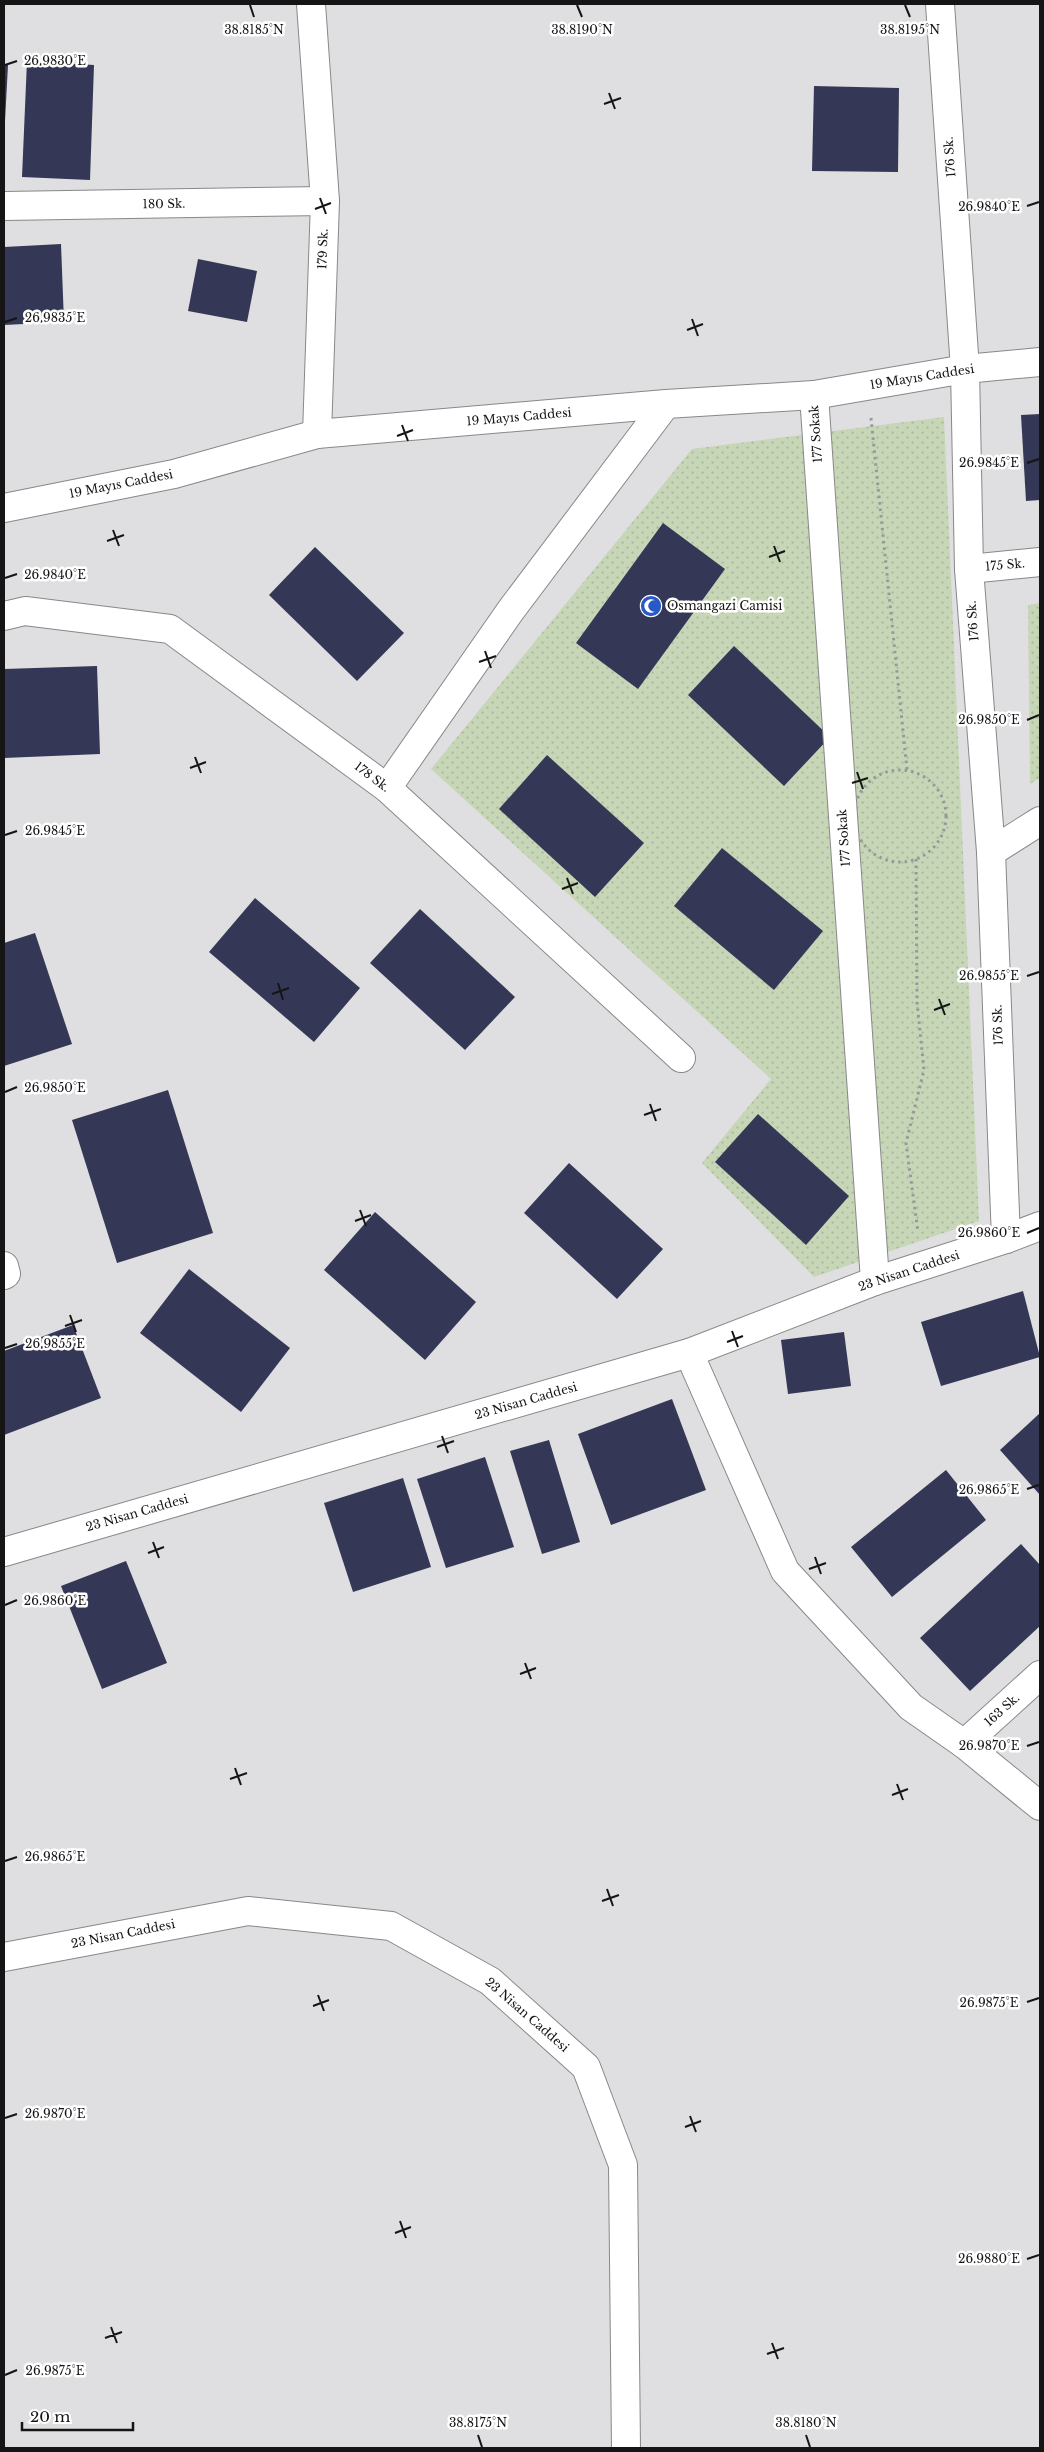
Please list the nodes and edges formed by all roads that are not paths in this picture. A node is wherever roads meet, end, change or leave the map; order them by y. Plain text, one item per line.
1 (311, 4) edge
2 (940, 4) edge
3 (325, 201) junction
4 (4, 206) edge
5 (1040, 362) edge
6 (965, 370) junction
7 (814, 395) junction
8 (666, 404) junction
9 (317, 434) junction
10 (4, 508) edge
11 (1040, 562) edge
12 (969, 569) junction
13 (4, 616) edge
14 (387, 788) junction
15 (1040, 822) edge
16 (991, 852) junction
17 (681, 1058) dead end
18 (1040, 1226) edge
19 (1006, 1239) junction
20 (4, 1266) edge
21 (4, 1275) edge
22 (875, 1281) junction
23 (689, 1353) junction
24 (4, 1552) edge
25 (1040, 1675) edge
26 (964, 1744) junction
27 (1040, 1806) edge
28 (4, 1956) edge
29 (626, 2448) edge

1 - 3 street, 179 Sk.
2 - 6 street, 176 Sk.
3 - 4 street, 180 Sk.
3 - 9 street, 179 Sk.
5 - 6 street, 19 Mayıs Caddesi
6 - 7 street, 19 Mayıs Caddesi
6 - 12 street, 176 Sk.
7 - 8 street, 19 Mayıs Caddesi
7 - 22 street, 177 Sokak
8 - 9 street, 19 Mayıs Caddesi
8 - 14 street
9 - 10 street, 19 Mayıs Caddesi
11 - 12 street, 175 Sk.
12 - 16 street, 176 Sk.
13 - 14 street, 178 Sk.
14 - 17 street, 178 Sk.
15 - 16 street
16 - 19 street, 176 Sk.
18 - 19 street, 23 Nisan Caddesi
19 - 22 street, 23 Nisan Caddesi
20 - 21 street
22 - 23 street, 23 Nisan Caddesi
23 - 24 street, 23 Nisan Caddesi
23 - 26 street
25 - 26 street, 163 Sk.
26 - 27 street
28 - 29 street, 23 Nisan Caddesi

